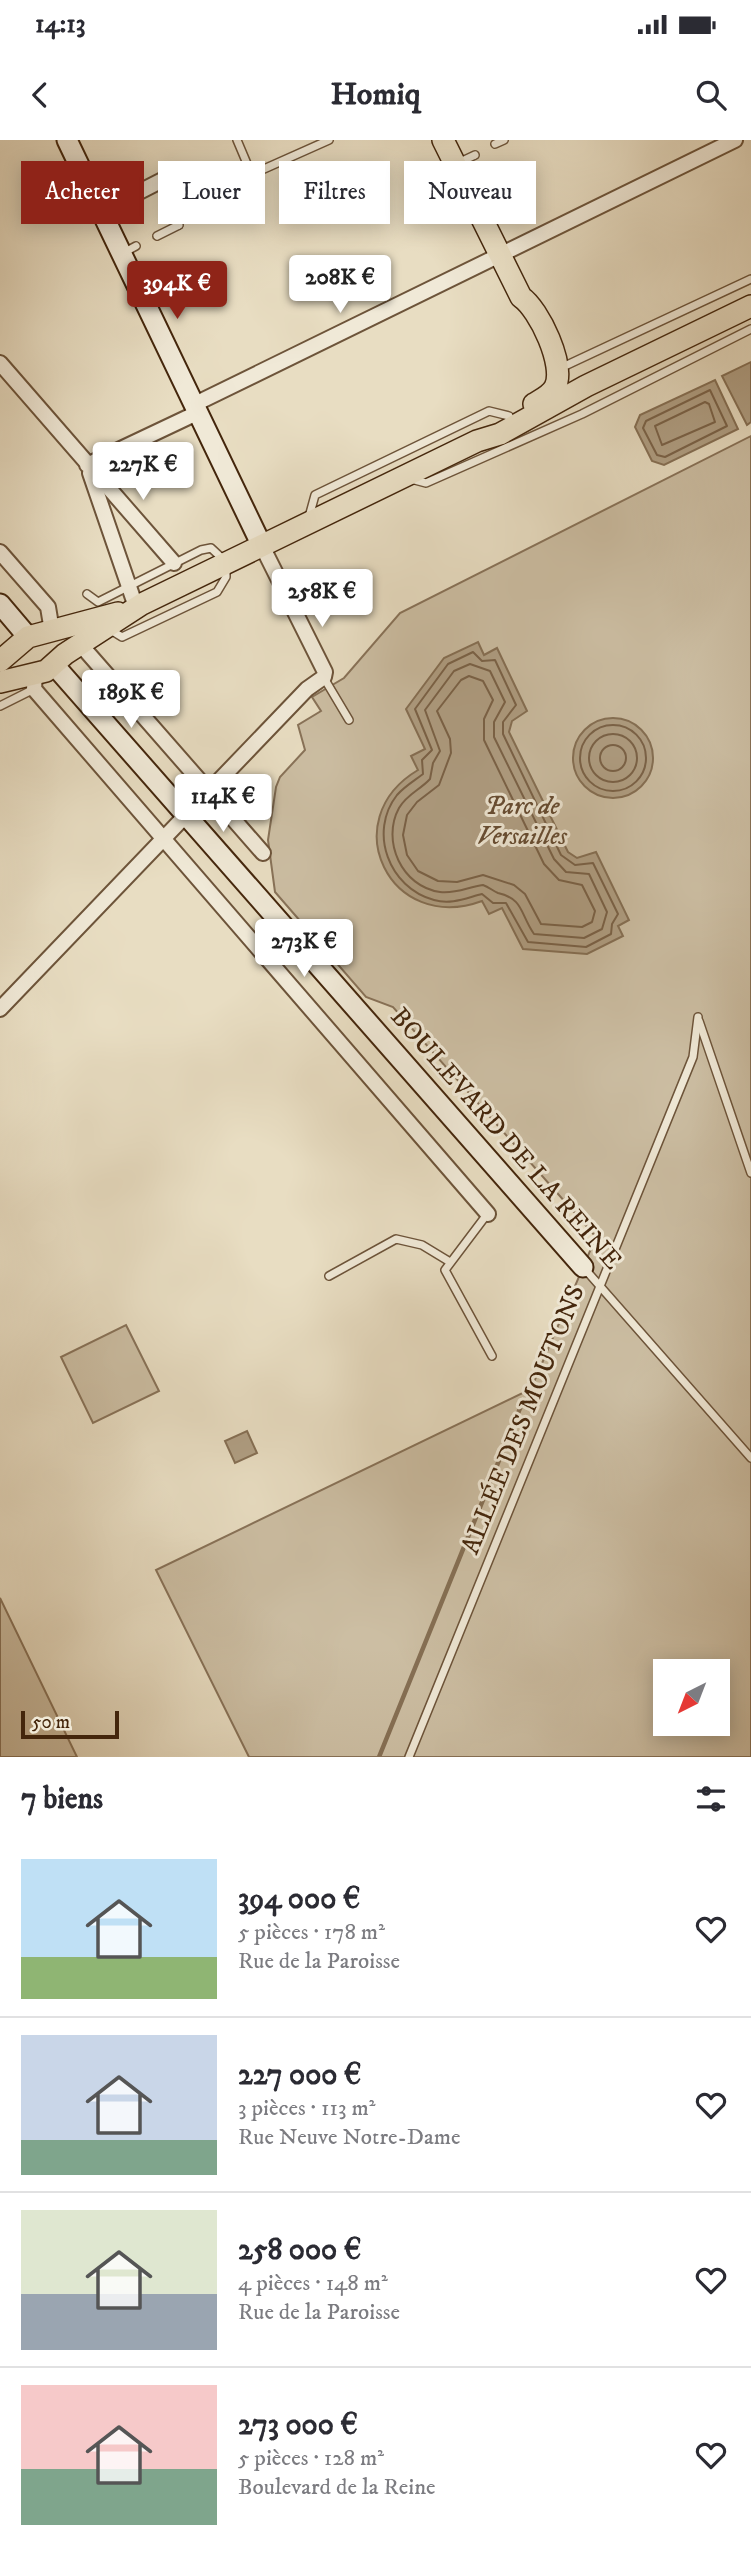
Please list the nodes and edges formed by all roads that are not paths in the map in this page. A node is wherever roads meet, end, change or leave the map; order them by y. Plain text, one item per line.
1 (67, 140) edge
2 (247, 140) edge
3 (328, 140) edge
4 (443, 140) edge
5 (504, 140) edge
6 (735, 140) edge
7 (237, 142) edge
8 (315, 143) edge
9 (495, 144) dead end
10 (77, 161) edge
11 (111, 224) edge
12 (179, 225) dead end
13 (157, 236) dead end
14 (501, 255) junction
15 (751, 279) edge
16 (751, 306) edge
17 (751, 329) edge
18 (0, 363) edge
19 (562, 365) junction
20 (580, 399) junction
21 (197, 408) junction
22 (509, 416) junction
23 (477, 441) junction
24 (87, 465) junction
25 (403, 476) junction
26 (307, 521) junction
27 (261, 544) junction
28 (0, 552) edge
29 (226, 562) junction
30 (174, 563) junction
31 (129, 586) junction
32 (87, 594) dead end
33 (0, 604) edge
34 (136, 607) junction
35 (106, 627) junction
36 (53, 631) junction
37 (10, 650) edge
38 (50, 667) junction
39 (324, 677) junction
40 (0, 682) edge
41 (0, 706) edge
42 (349, 720) dead end
43 (210, 792) junction
44 (188, 816) junction
45 (166, 839) junction
46 (263, 853) dead end
47 (0, 1009) edge
48 (751, 1173) edge
49 (487, 1215) joint
50 (450, 1262) junction
51 (583, 1267) joint
52 (329, 1276) dead end
53 (598, 1284) junction
54 (492, 1356) dead end
55 (751, 1458) edge
56 (408, 1757) edge

1 - 10 street
2 - 7 lane
3 - 8 lane
4 - 14 main road
5 - 9 lane
6 - 14 street
7 - 8 lane
11 - 21 street
12 - 13 lane
14 - 19 main road
14 - 21 street
15 - 19 lane
16 - 20 main road
17 - 20 lane
18 - 24 street
19 - 20 main road
19 - 22 main road
20 - 23 main road
20 - 25 lane
21 - 24 street
21 - 27 street
22 - 23 main road
22 - 26 lane
23 - 25 main road
24 - 30 street
24 - 31 street
25 - 26 main road
26 - 27 main road
27 - 29 main road
27 - 39 street
28 - 36 street, BOULEVARD DE LA REINE
29 - 30 lane
29 - 34 main road
29 - 35 lane
30 - 31 lane
31 - 32 lane
31 - 34 street
33 - 37 street, BOULEVARD DE LA REINE
34 - 35 main road
34 - 36 main road
35 - 38 main road
36 - 37 main road
36 - 38 main road, BOULEVARD DE LA REINE
37 - 38 main road, BOULEVARD DE LA REINE
38 - 40 main road
38 - 41 lane
38 - 43 street
38 - 44 street, BOULEVARD DE LA REINE
38 - 45 street
39 - 42 lane
39 - 43 street
43 - 44 street
43 - 46 street
44 - 45 street
44 - 51 street, BOULEVARD DE LA REINE
45 - 47 street
45 - 49 street
48 - 53 lane, ALLÉE DES MOUTONS
49 - 50 lane
50 - 52 lane
50 - 54 lane
51 - 53 lane, BOULEVARD DE LA REINE
53 - 55 lane, BOULEVARD DE LA REINE
53 - 56 lane, ALLÉE DES MOUTONS

